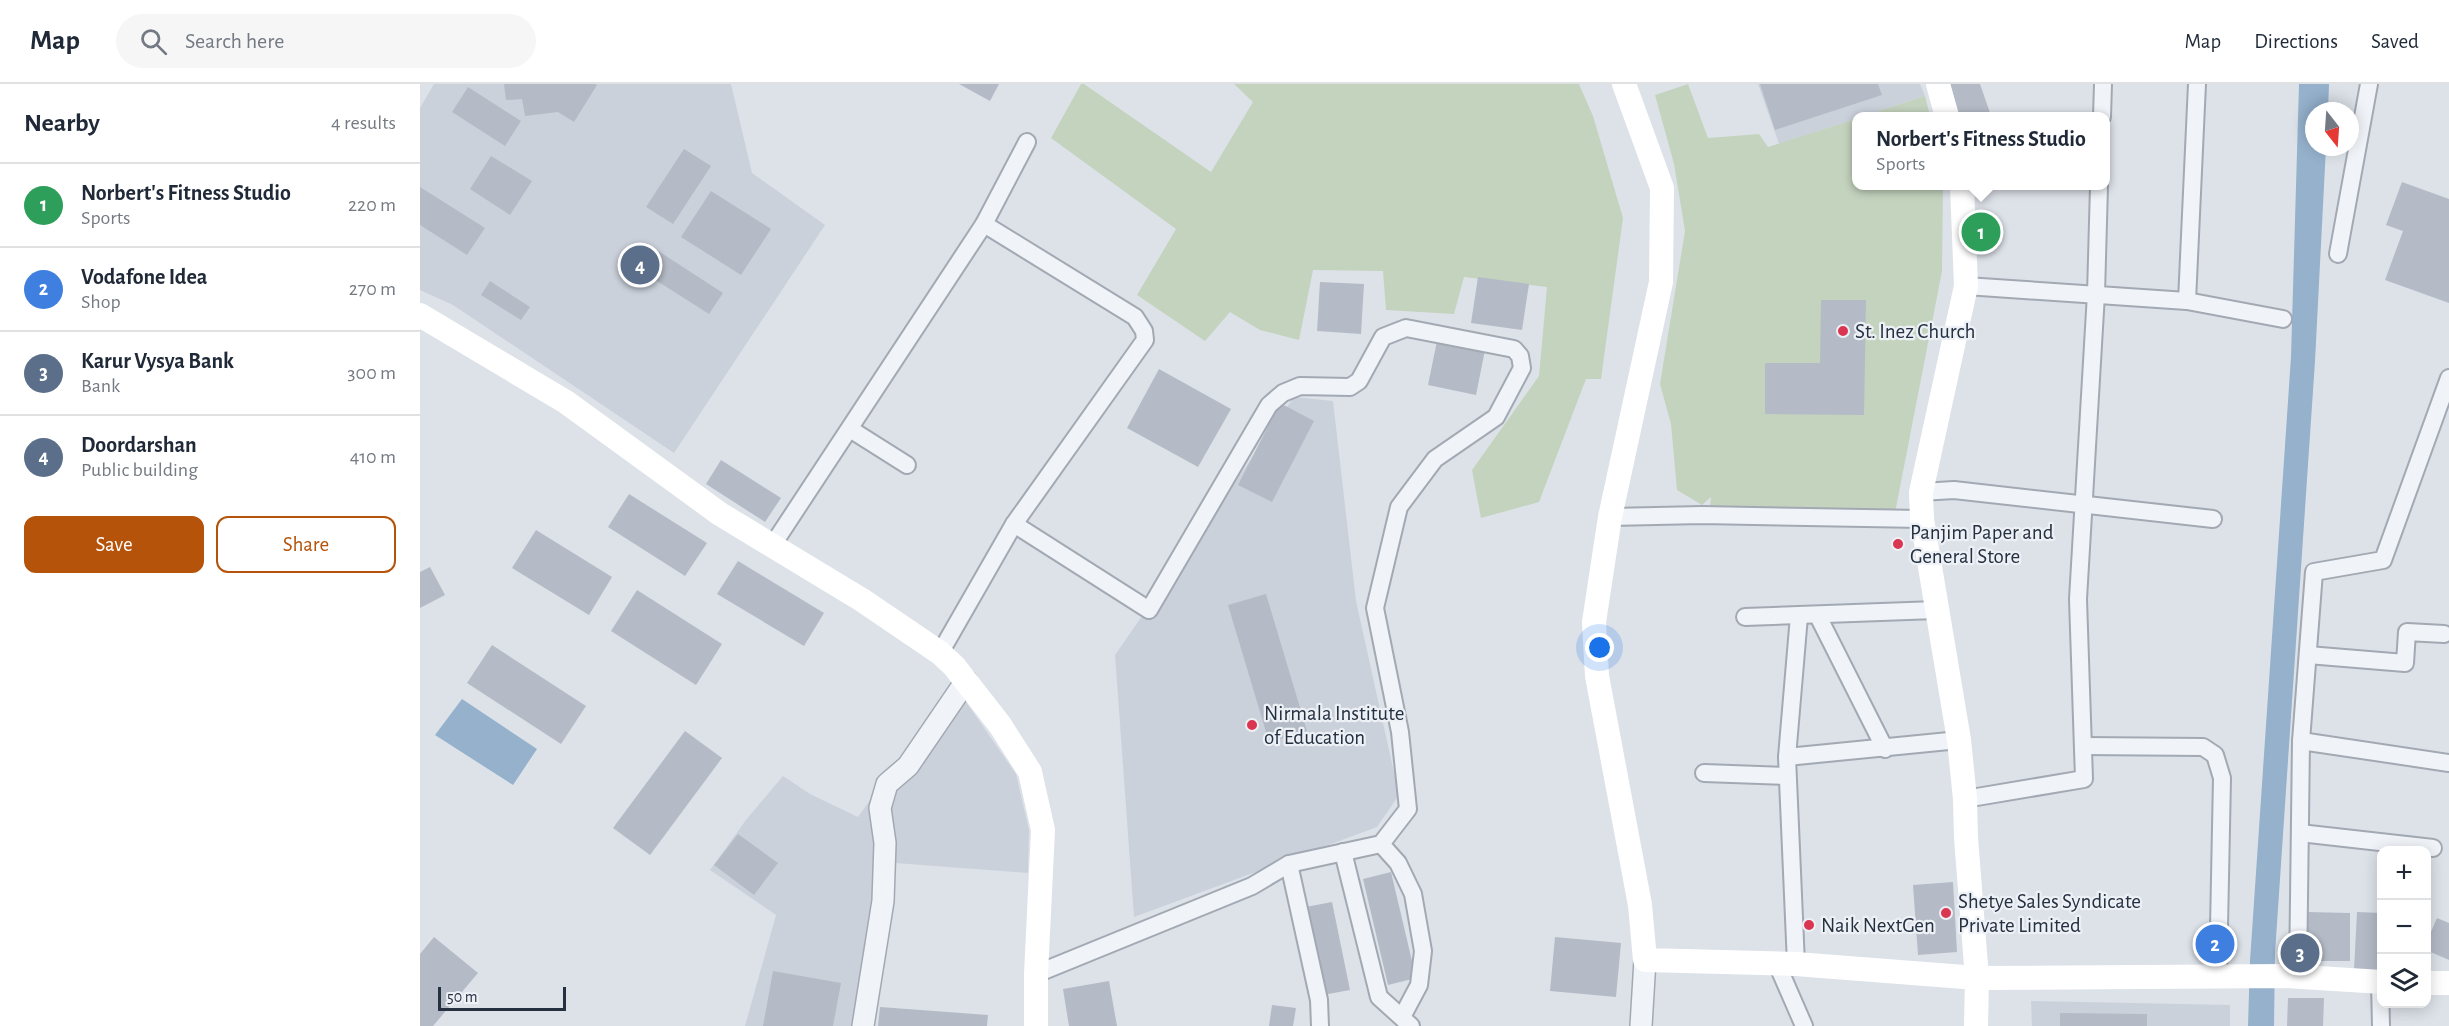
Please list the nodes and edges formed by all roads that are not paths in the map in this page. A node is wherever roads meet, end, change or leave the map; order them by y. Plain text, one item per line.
1 (1624, 84) edge
2 (1938, 84) edge
3 (2103, 84) edge
4 (2197, 84) edge
5 (2369, 84) edge
6 (1946, 112) edge
7 (2102, 112) edge
8 (1027, 142) dead end
9 (1962, 190) edge
10 (2099, 190) edge
11 (984, 224) junction
12 (2338, 254) dead end
13 (1966, 286) junction
14 (2096, 294) junction
15 (2187, 301) junction
16 (420, 315) edge
17 (2283, 320) dead end
18 (2449, 378) edge
19 (850, 429) junction
20 (907, 465) dead end
21 (1920, 492) junction
22 (2083, 504) junction
23 (1610, 516) junction
24 (1922, 519) junction
25 (2213, 519) dead end
26 (1014, 524) junction
27 (772, 546) junction
28 (1936, 610) junction
29 (1799, 616) junction
30 (1818, 616) junction
31 (1745, 617) dead end
32 (2444, 634) dead end
33 (940, 653) junction
34 (2308, 655) junction
35 (966, 681) junction
36 (1959, 740) junction
37 (2301, 741) junction
38 (2083, 746) junction
39 (1885, 749) junction
40 (1787, 757) junction
41 (2449, 763) edge
42 (1704, 773) dead end
43 (1787, 776) junction
44 (1965, 799) junction
45 (2300, 833) junction
46 (1381, 844) junction
47 (2433, 848) dead end
48 (1343, 852) junction
49 (1289, 864) junction
50 (1645, 960) junction
51 (1786, 964) junction
52 (1036, 974) junction
53 (2226, 977) junction
54 (2292, 977) junction
55 (1977, 978) junction
56 (2377, 982) edge
57 (2431, 983) edge
58 (2449, 983) edge
59 (2381, 1008) edge
60 (1407, 1022) edge
61 (863, 1026) edge
62 (1036, 1026) edge
63 (1320, 1026) edge
64 (1641, 1026) edge
65 (1804, 1026) edge
66 (1976, 1026) edge
67 (2381, 1026) edge

1 - 23 main road
2 - 6 main road
3 - 7 street
4 - 15 street
5 - 12 street
8 - 11 street
9 - 13 main road
10 - 14 street
11 - 19 street
11 - 26 street
13 - 14 street
13 - 21 main road
14 - 15 street
14 - 22 street
15 - 17 street
16 - 27 main road
18 - 34 street
19 - 20 street
19 - 27 street
21 - 22 street
21 - 24 main road
22 - 25 street
22 - 38 street
23 - 24 street
23 - 50 main road
24 - 28 main road
26 - 33 street
26 - 46 street
27 - 33 main road
28 - 30 street
28 - 36 main road
29 - 30 street
29 - 31 street
29 - 40 street
30 - 39 street
32 - 34 street
33 - 35 main road
34 - 37 street
35 - 52 main road
35 - 61 street
36 - 39 street
36 - 44 main road
37 - 41 street
37 - 45 street
38 - 44 street
38 - 53 street
39 - 40 street
40 - 43 street
42 - 43 street
43 - 51 street
44 - 55 main road
45 - 47 street
45 - 54 street
46 - 48 street
46 - 60 street
48 - 49 street
48 - 60 street
49 - 52 street
49 - 63 street
50 - 51 main road
50 - 64 street
51 - 55 main road
51 - 65 street
52 - 62 main road
53 - 54 main road
53 - 55 main road
54 - 56 main road
55 - 66 main road
57 - 58 main road
59 - 67 street

